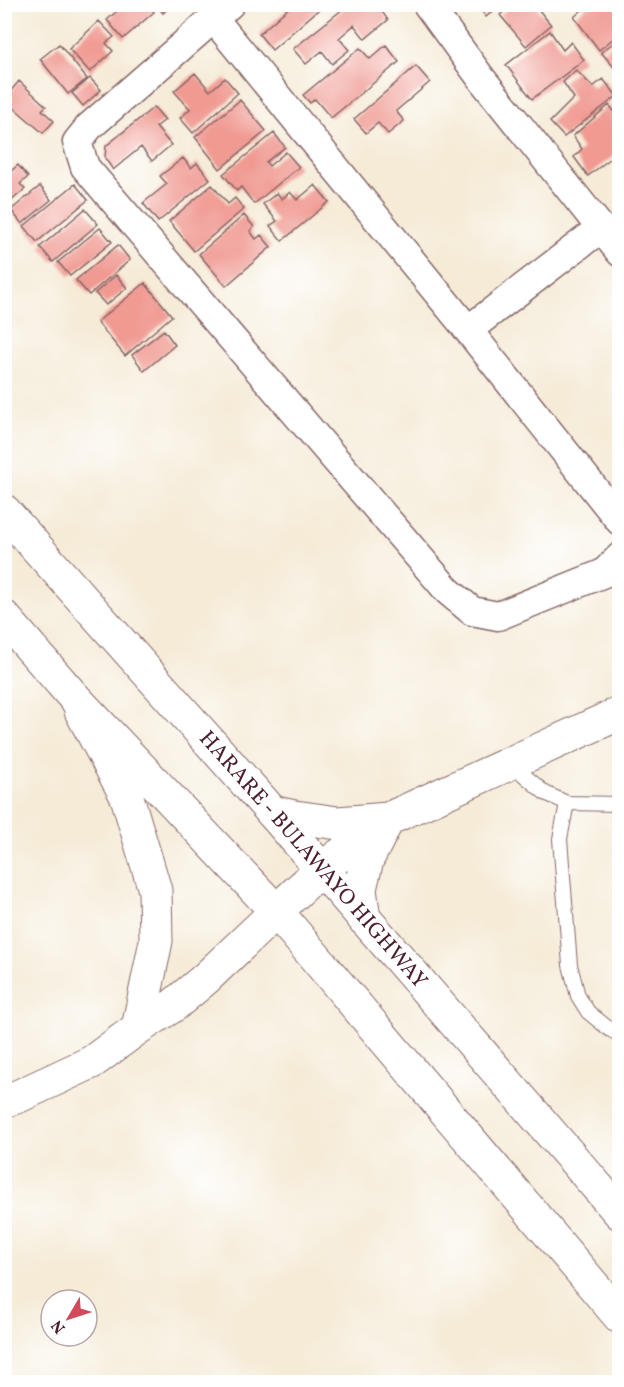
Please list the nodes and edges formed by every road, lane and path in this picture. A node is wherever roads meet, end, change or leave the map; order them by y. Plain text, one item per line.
1 (426, 4) edge
2 (222, 12) edge
3 (601, 228) junction
4 (620, 252) edge
5 (468, 330) junction
6 (4, 511) edge
7 (620, 521) edge
8 (620, 557) edge
9 (4, 617) edge
10 (72, 695) junction
11 (620, 713) edge
12 (509, 763) junction
13 (567, 803) junction
14 (620, 804) edge
15 (272, 812) junction
16 (388, 819) junction
17 (320, 870) junction
18 (276, 911) junction
19 (364, 919) junction
20 (138, 1028) junction
21 (620, 1035) edge
22 (4, 1101) edge
23 (620, 1213) edge
24 (620, 1317) edge

1 - 3 street
2 - 5 street
2 - 8 street
3 - 4 street
3 - 5 street
5 - 7 street
6 - 15 main road, HARARE - BULAWAYO HIGHWAY
9 - 10 main road
10 - 18 main road
10 - 20 main road
11 - 12 main road
12 - 13 lane
12 - 16 main road
13 - 14 lane
13 - 21 lane
15 - 16 main road
15 - 17 main road, HARARE - BULAWAYO HIGHWAY
16 - 17 main road
16 - 19 main road
17 - 18 main road
17 - 19 main road, HARARE - BULAWAYO HIGHWAY
18 - 20 main road
18 - 24 main road
19 - 23 main road, HARARE - BULAWAYO HIGHWAY
20 - 22 main road

